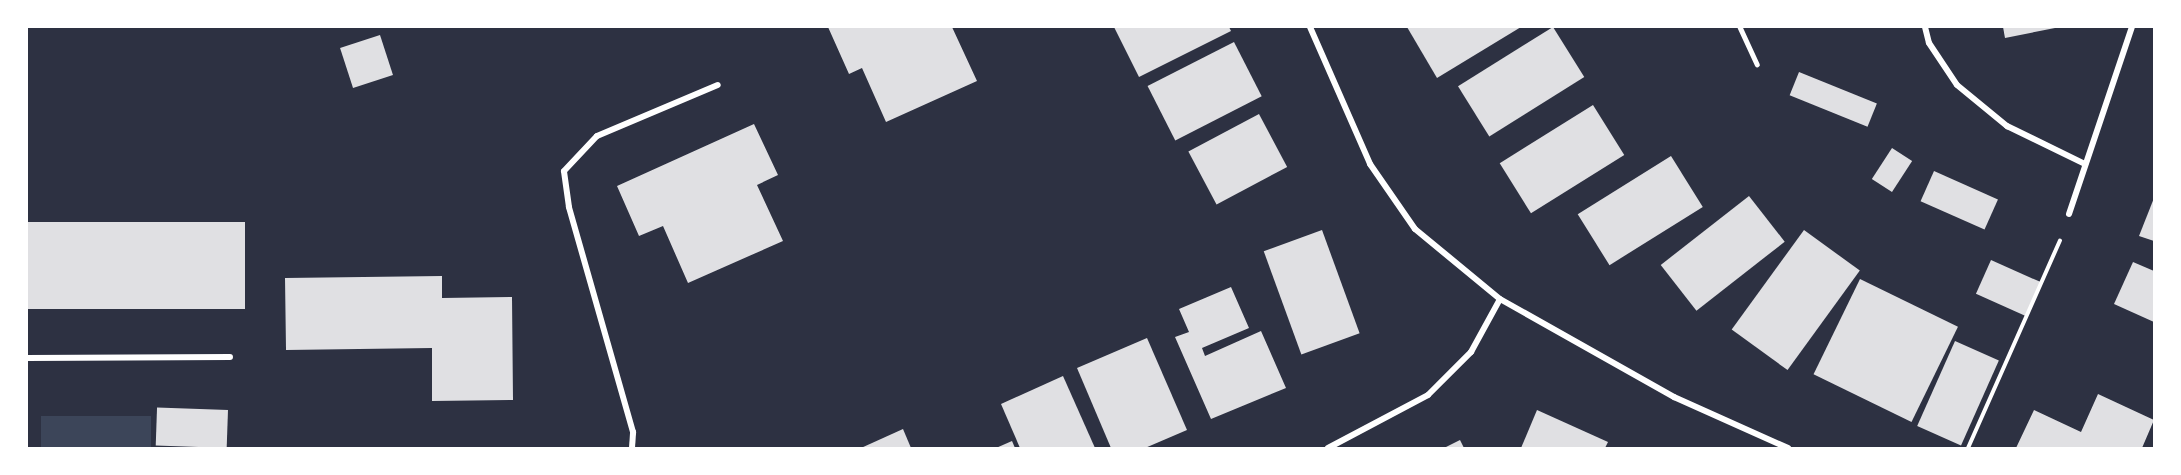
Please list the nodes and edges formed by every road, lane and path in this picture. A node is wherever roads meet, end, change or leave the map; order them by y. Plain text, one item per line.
1 (1310, 27) edge
2 (1740, 27) edge
3 (1925, 27) edge
4 (2132, 27) edge
5 (1757, 64) dead end
6 (718, 85) dead end
7 (2085, 164) junction
8 (2069, 214) joint
9 (1500, 299) junction
10 (230, 357) dead end
11 (27, 358) edge
12 (633, 448) edge
13 (1328, 448) edge
14 (1788, 448) edge
15 (1968, 448) edge

1 - 9 street
2 - 5 lane
3 - 7 street
4 - 7 street
6 - 12 street
7 - 8 street
8 - 15 path
9 - 13 street
9 - 14 street
10 - 11 street

